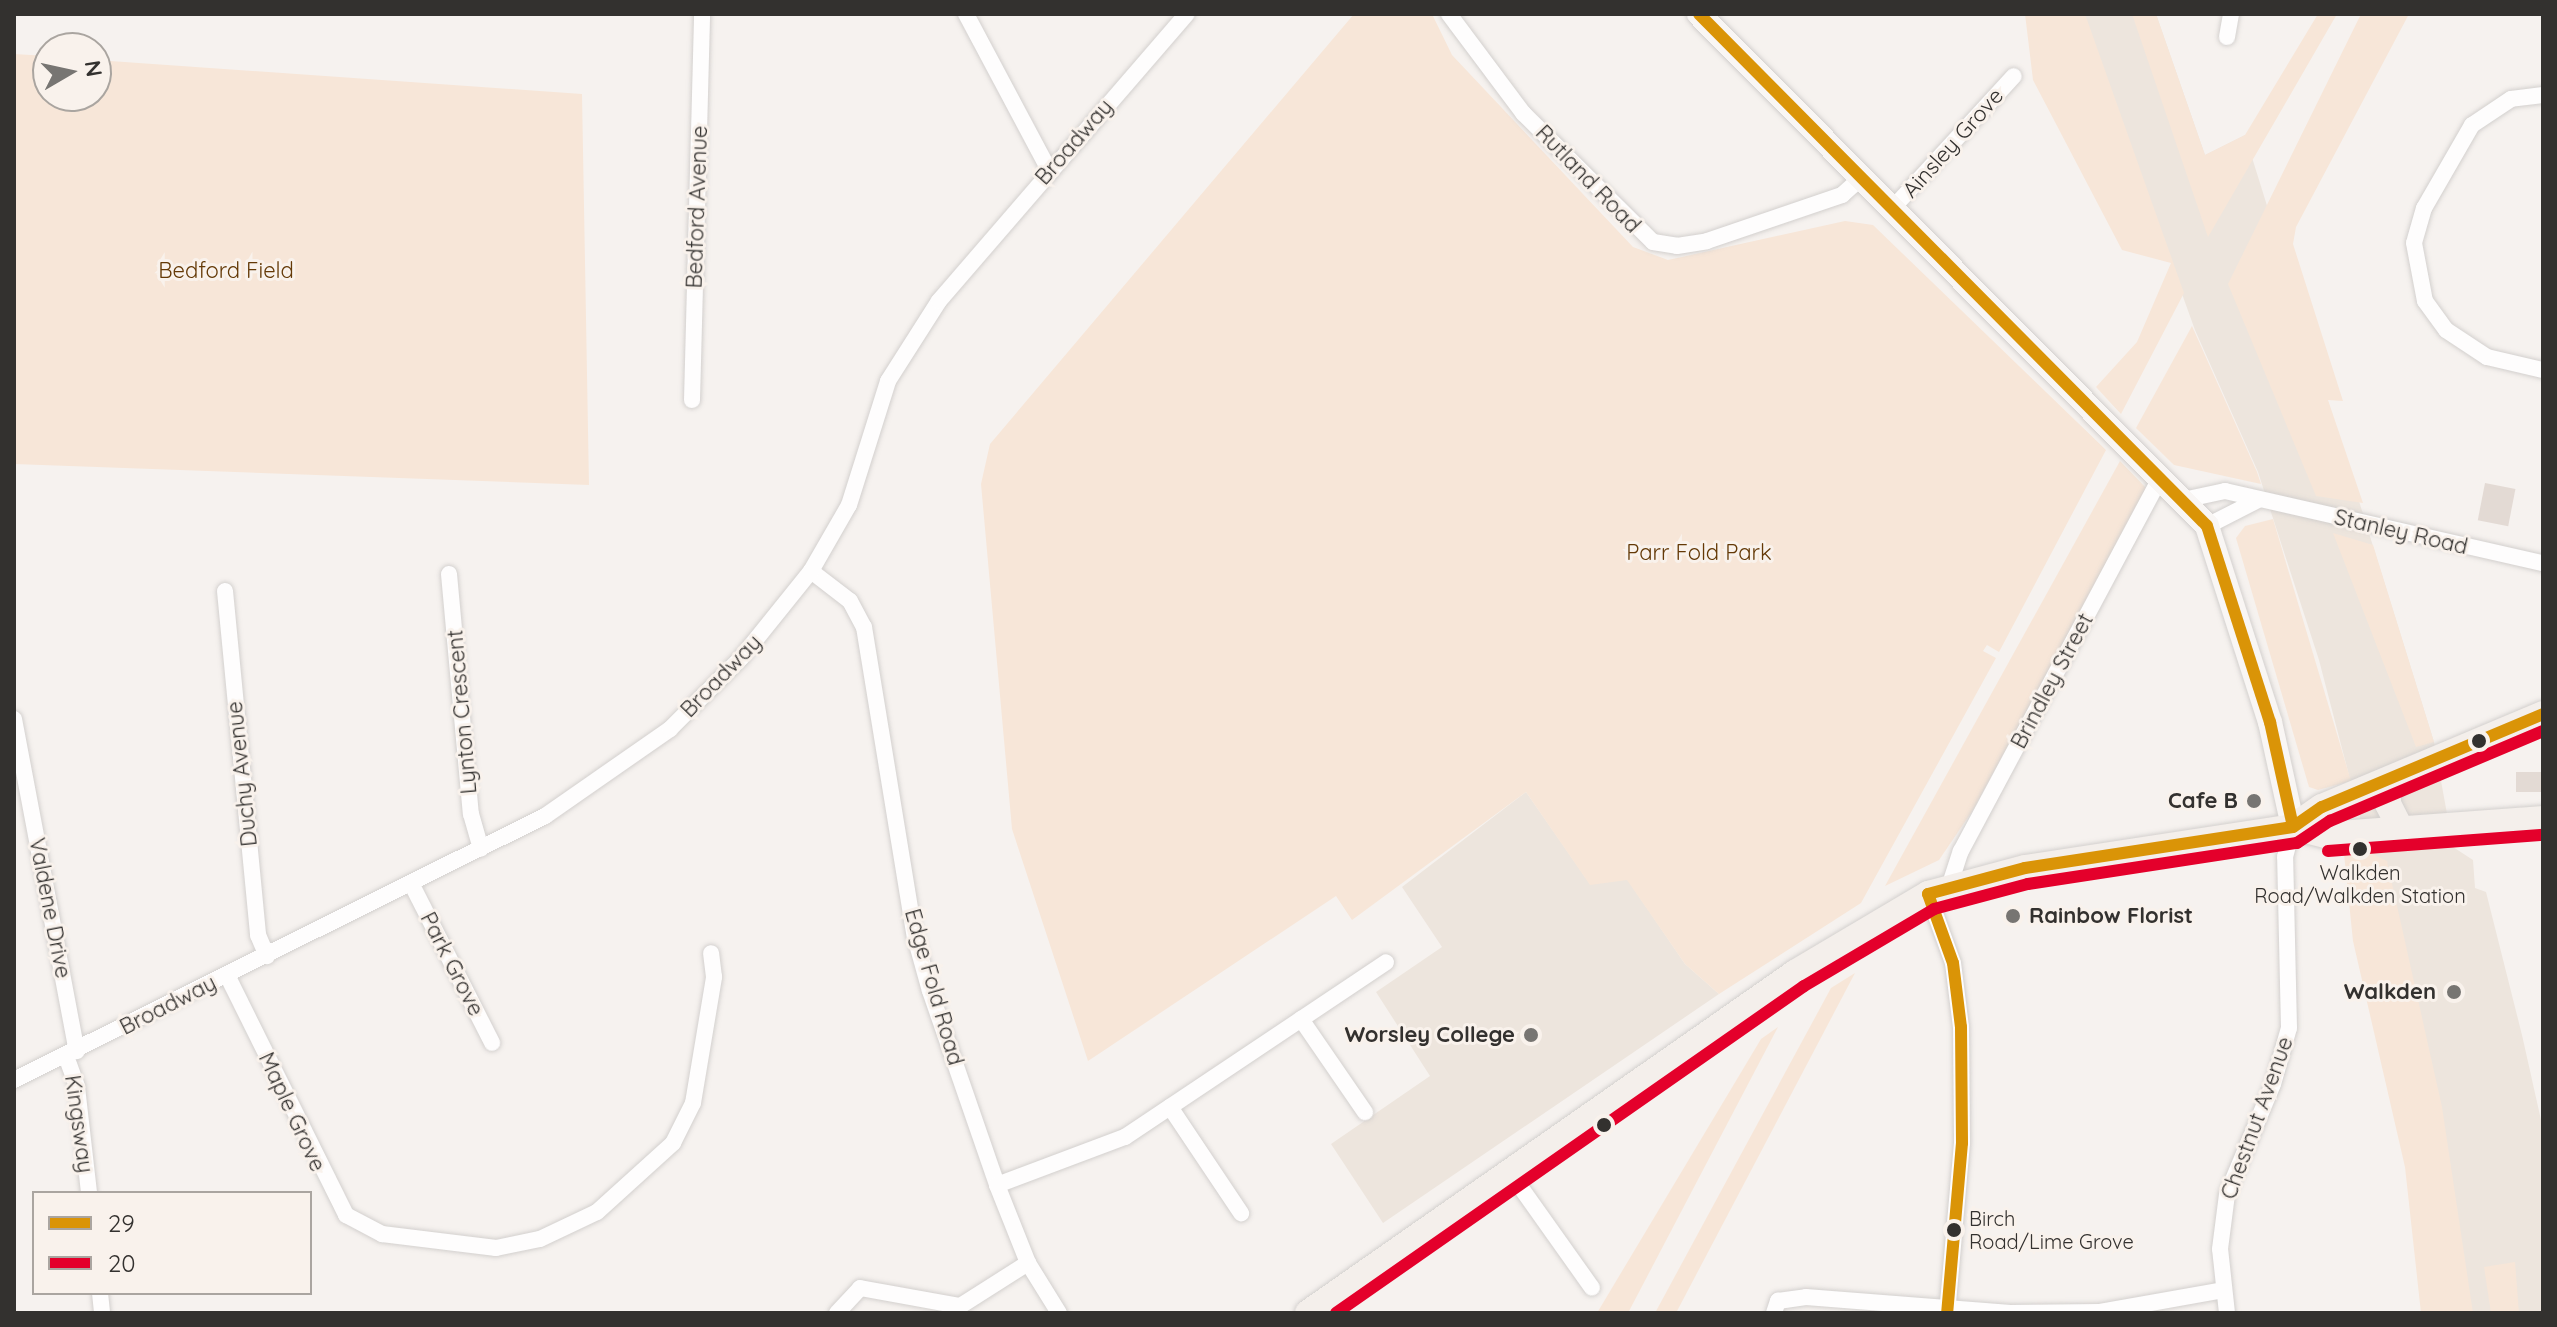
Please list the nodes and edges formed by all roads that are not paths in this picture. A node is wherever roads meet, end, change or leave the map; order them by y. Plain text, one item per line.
1 (702, 14) edge
2 (966, 14) edge
3 (1187, 14) edge
4 (1449, 14) edge
5 (1699, 14) edge
6 (2231, 14) edge
7 (2227, 37) dead end
8 (2014, 76) dead end
9 (2543, 95) edge
10 (1049, 170) junction
11 (1860, 179) junction
12 (1892, 209) junction
13 (2543, 370) edge
14 (692, 400) dead end
15 (2160, 479) junction
16 (2183, 500) junction
17 (2260, 500) junction
18 (2207, 526) junction
19 (2543, 563) edge
20 (811, 571) junction
21 (449, 574) dead end
22 (225, 591) dead end
23 (2543, 714) edge
24 (14, 719) edge
25 (2388, 781) junction
26 (2543, 819) edge
27 (2293, 827) junction
28 (2400, 828) junction
29 (481, 849) junction
30 (412, 885) junction
31 (1939, 891) junction
32 (711, 953) dead end
33 (267, 956) junction
34 (1386, 962) dead end
35 (227, 975) junction
36 (1301, 1019) junction
37 (492, 1043) dead end
38 (72, 1053) junction
39 (14, 1080) edge
40 (1170, 1107) junction
41 (1365, 1112) dead end
42 (1509, 1171) junction
43 (997, 1185) junction
44 (89, 1191) edge
45 (1241, 1213) dead end
46 (1028, 1263) junction
47 (1592, 1288) dead end
48 (2223, 1290) junction
49 (1776, 1307) edge
50 (955, 1309) edge
51 (1947, 1310) edge
52 (837, 1313) edge
53 (1059, 1313) edge
54 (1308, 1313) edge
55 (2227, 1313) edge

1 - 14 street, Bedford Avenue
2 - 10 street
3 - 10 street, Broadway
4 - 11 street, Rutland Road
5 - 11 street
6 - 7 street
8 - 12 street, Ainsley Grove
9 - 13 street
10 - 20 street, Broadway
11 - 12 street
12 - 15 street
15 - 16 street
15 - 31 street, Brindley Street
16 - 17 street, Stanley Road
16 - 18 street
17 - 18 street
17 - 19 street, Stanley Road
18 - 27 street
20 - 29 street, Broadway
20 - 43 street, Edge Fold Road
21 - 29 street, Lynton Crescent
22 - 33 street, Duchy Avenue
23 - 25 main road
24 - 38 street, Valdene Drive
25 - 27 main road
25 - 28 main road
26 - 28 main road
27 - 28 main road
27 - 31 main road
27 - 48 street, Chestnut Avenue
29 - 30 street, Broadway
30 - 33 street, Broadway
30 - 37 street, Park Grove
31 - 42 main road
31 - 51 street
32 - 35 street, Maple Grove
33 - 35 street, Broadway
34 - 36 street
35 - 38 street, Broadway
36 - 40 street
36 - 41 street
38 - 39 street, Broadway
38 - 44 street, Kingsway
40 - 43 street
40 - 45 street
42 - 47 street
42 - 54 main road
43 - 46 street, Edge Fold Road
46 - 50 street
46 - 53 street, Edge Fold Road
48 - 51 street
48 - 55 street, Chestnut Avenue
49 - 51 street
50 - 52 street

